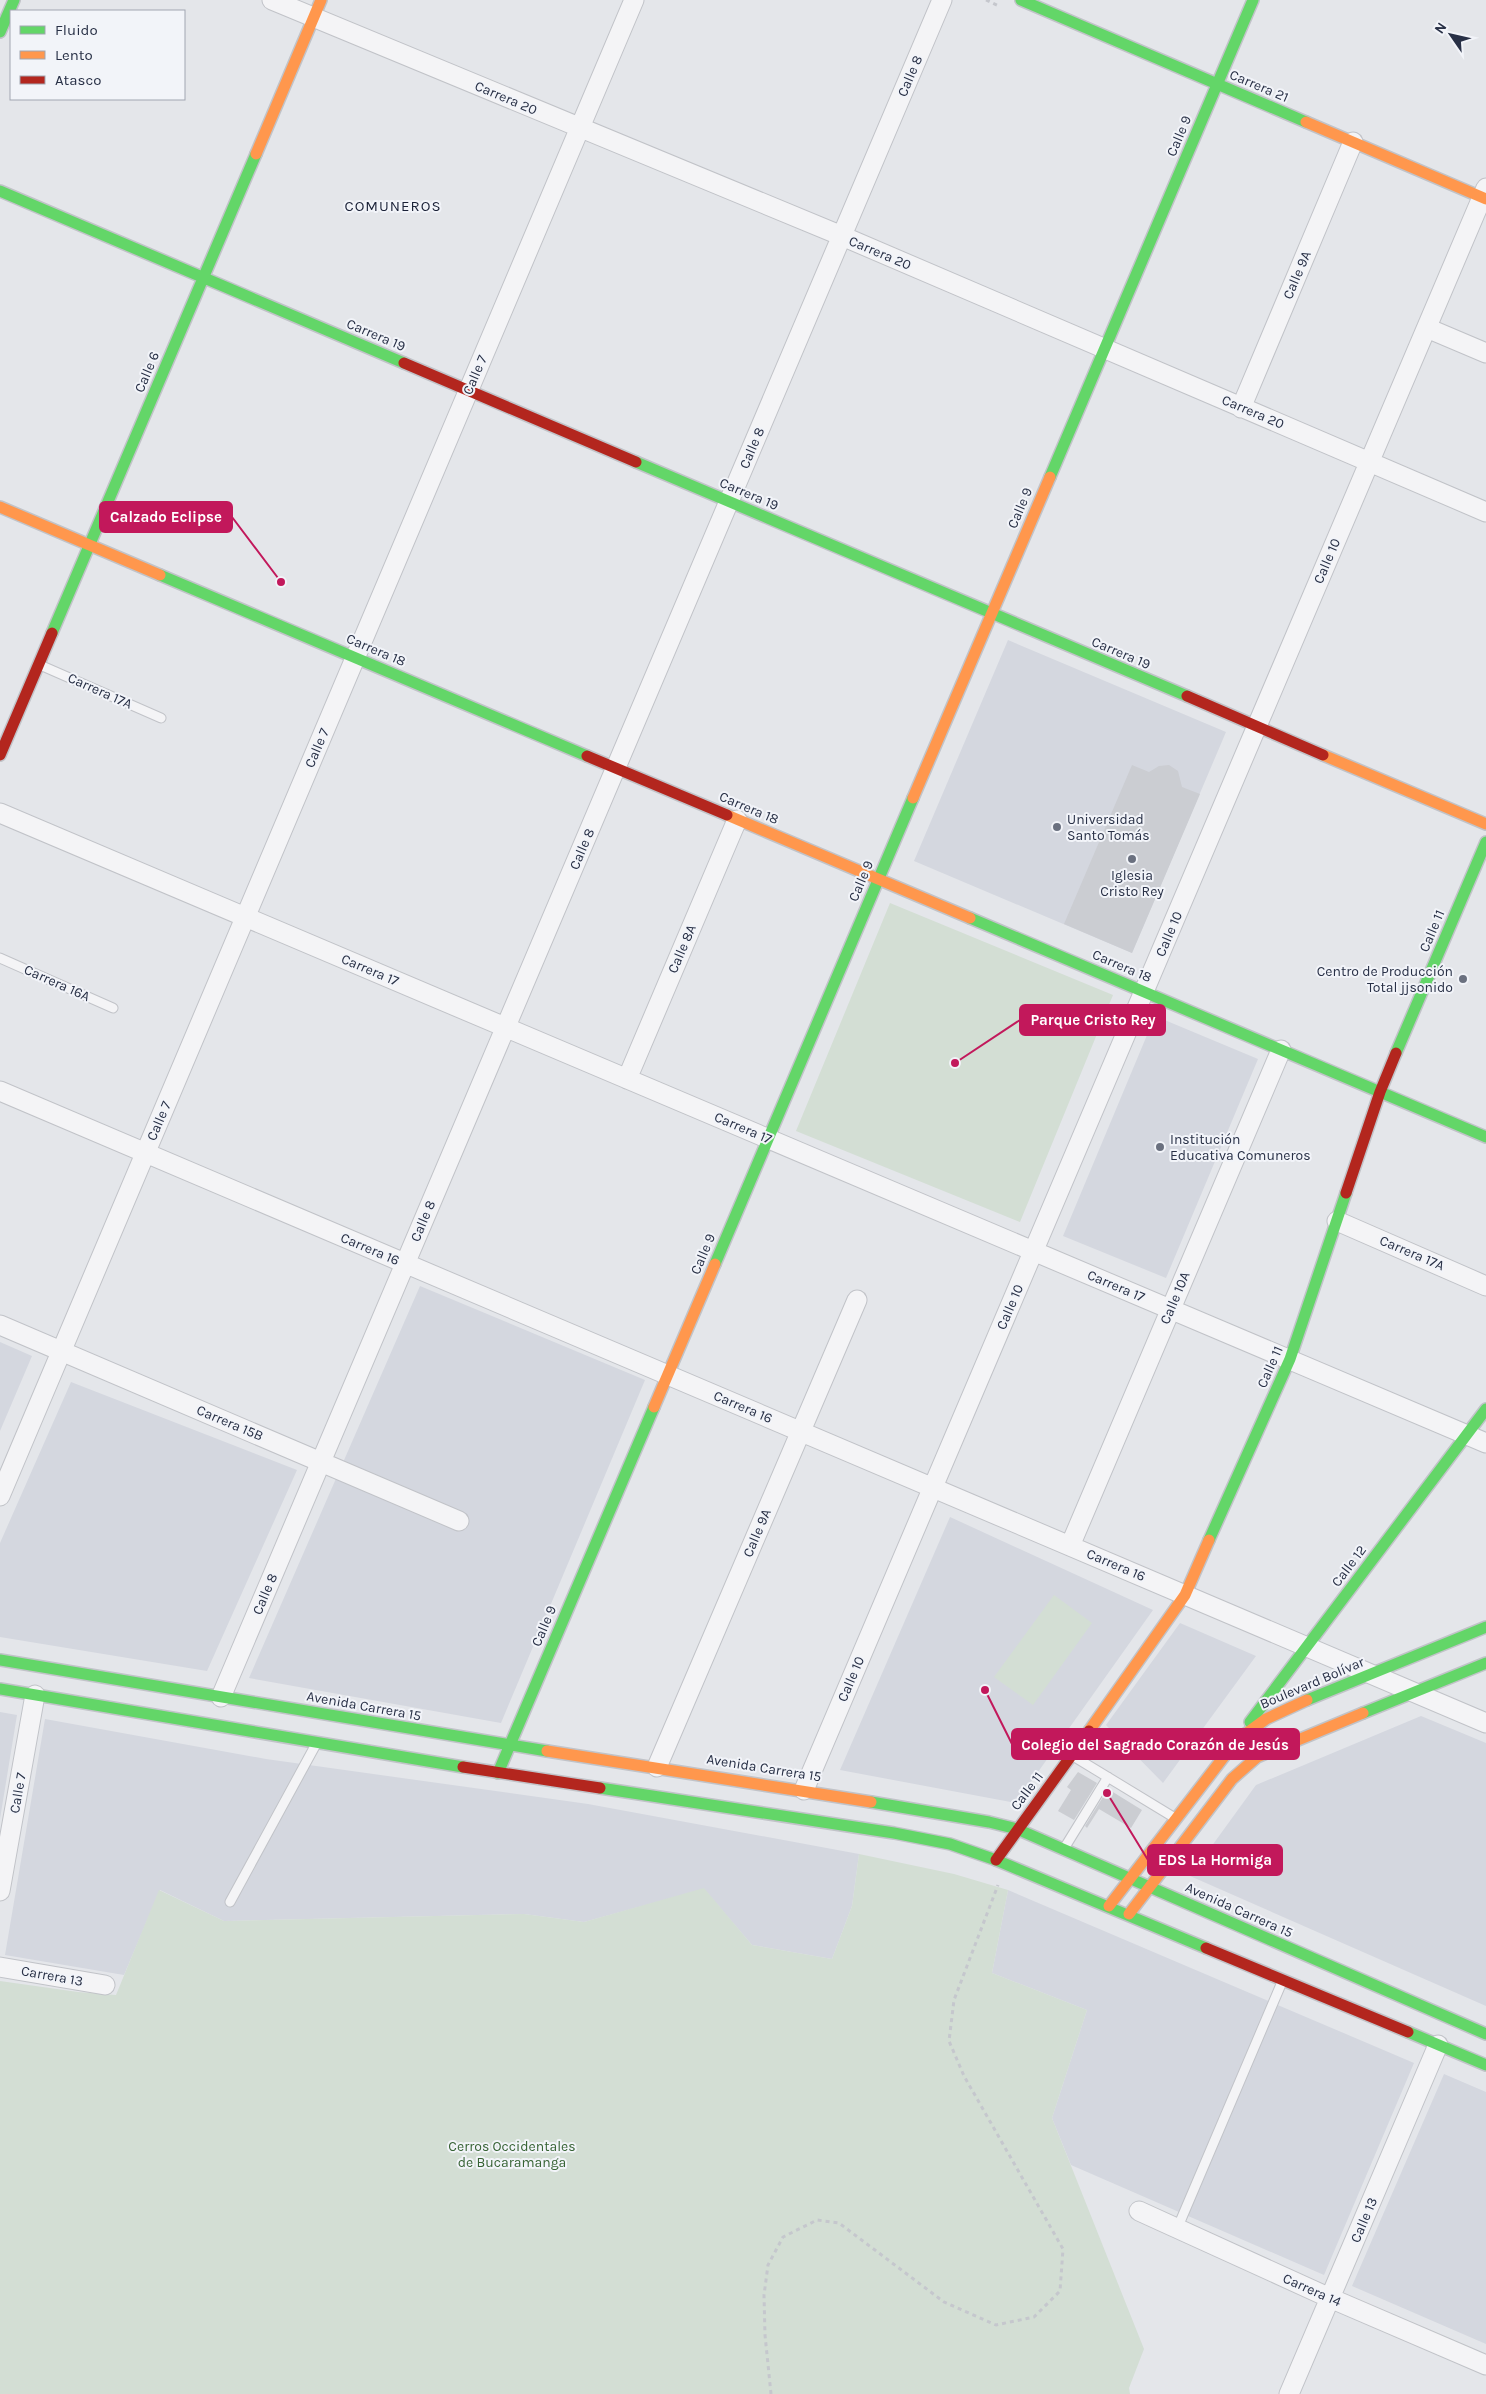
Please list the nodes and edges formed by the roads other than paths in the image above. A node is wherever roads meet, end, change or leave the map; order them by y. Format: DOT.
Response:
graph roads {
  1 [pos="14,0"];
  2 [pos="272,0"];
  3 [pos="321,0"];
  4 [pos="634,0"];
  5 [pos="942,0"];
  6 [pos="1021,0"];
  7 [pos="1252,0"];
  8 [pos="313,17"];
  9 [pos="0,32"];
  10 [pos="1217,84"];
  11 [pos="580,129"];
  12 [pos="1353,142"];
  13 [pos="0,191"];
  14 [pos="1485,195"];
  15 [pos="842,236"];
  16 [pos="203,277"];
  17 [pos="1427,328"];
  18 [pos="1104,349"];
  19 [pos="1486,354"];
  20 [pos="469,390"];
  21 [pos="1242,408"];
  22 [pos="1369,462"];
  23 [pos="729,502"];
  24 [pos="0,507"];
  25 [pos="1486,512"];
  26 [pos="89,545"];
  27 [pos="992,613"];
  28 [pos="355,658"];
  29 [pos="39,664"];
  30 [pos="161,718"];
  31 [pos="1257,727"];
  32 [pos="0,755"];
  33 [pos="616,768"];
  34 [pos="0,813"];
  35 [pos="737,820"];
  36 [pos="1486,824"];
  37 [pos="1486,842"];
  38 [pos="878,879"];
  39 [pos="246,917"];
  40 [pos="0,958"];
  41 [pos="1144,992"];
  42 [pos="113,1008"];
  43 [pos="506,1027"];
  44 [pos="1281,1050"];
  45 [pos="627,1079"];
  46 [pos="0,1091"];
  47 [pos="1380,1092"];
  48 [pos="1486,1137"];
  49 [pos="768,1138"];
  50 [pos="145,1153"];
  51 [pos="1337,1221"];
  52 [pos="1034,1251"];
  53 [pos="406,1264"];
  54 [pos="1486,1286"];
  55 [pos="857,1300"];
  56 [pos="1171,1309"];
  57 [pos="0,1325"];
  58 [pos="61,1351"];
  59 [pos="1290,1359"];
  60 [pos="668,1375"];
  61 [pos="1486,1410"];
  62 [pos="800,1432"];
  63 [pos="1468,1435"];
  64 [pos="1486,1443"];
  65 [pos="321,1462"];
  66 [pos="933,1488"];
  67 [pos="0,1496"];
  68 [pos="459,1521"];
  69 [pos="1070,1546"];
  70 [pos="1185,1595"];
  71 [pos="1486,1627"];
  72 [pos="1307,1647"];
  73 [pos="0,1660"];
  74 [pos="1486,1663"];
  75 [pos="1372,1674"];
  76 [pos="0,1689"];
  77 [pos="1414,1692"];
  78 [pos="35,1695"];
  79 [pos="221,1698"];
  80 [pos="1486,1722"];
  81 [pos="1236,1741"];
  82 [pos="317,1743"];
  83 [pos="510,1746"];
  84 [pos="1072,1755"];
  85 [pos="657,1767"];
  86 [pos="498,1773"];
  87 [pos="1108,1777"];
  88 [pos="804,1790"];
  89 [pos="1175,1818"];
  90 [pos="1017,1829"];
  91 [pos="1063,1850"];
  92 [pos="996,1860"];
  93 [pos="1130,1879"];
  94 [pos="1150,1887"];
  95 [pos="0,1891"];
  96 [pos="230,1902"];
  97 [pos="1109,1906"];
  98 [pos="1129,1914"];
  99 [pos="0,1967"];
  100 [pos="1283,1979"];
  101 [pos="105,1986"];
  102 [pos="1486,2034"];
  103 [pos="1438,2045"];
  104 [pos="1486,2065"];
  105 [pos="1139,2211"];
  106 [pos="1177,2228"];
  107 [pos="1330,2298"];
  108 [pos="1486,2365"];
  109 [pos="1289,2394"];
  1 -- 9 [label="street"];
  2 -- 8 [label="street, Carrera 20"];
  3 -- 8 [label="street, Calle 6"];
  4 -- 11 [label="street, Calle 7"];
  5 -- 15 [label="street, Calle 8"];
  6 -- 10 [label="street, Carrera 21"];
  7 -- 10 [label="street, Calle 9"];
  8 -- 11 [label="street, Carrera 20"];
  8 -- 16 [label="street, Calle 6"];
  10 -- 12 [label="street, Carrera 21"];
  10 -- 18 [label="street, Calle 9"];
  11 -- 15 [label="street, Carrera 20"];
  11 -- 20 [label="street, Calle 7"];
  12 -- 14 [label="street, Carrera 21"];
  12 -- 21 [label="street, Calle 9A"];
  13 -- 16 [label="street, Carrera 19"];
  14 -- 17 [label="street, Calle 10"];
  15 -- 18 [label="street, Carrera 20"];
  15 -- 23 [label="street, Calle 8"];
  16 -- 20 [label="street, Carrera 19"];
  16 -- 26 [label="street, Calle 6"];
  17 -- 19 [label="street"];
  17 -- 22 [label="street, Calle 10"];
  18 -- 21 [label="street, Carrera 20"];
  18 -- 27 [label="street, Calle 9"];
  20 -- 23 [label="street, Carrera 19"];
  20 -- 28 [label="street, Calle 7"];
  21 -- 22 [label="street, Carrera 20"];
  22 -- 25 [label="street, Carrera 20"];
  22 -- 31 [label="street, Calle 10"];
  23 -- 27 [label="street, Carrera 19"];
  23 -- 33 [label="street, Calle 8"];
  24 -- 26 [label="street, Carrera 18"];
  26 -- 28 [label="street, Carrera 18"];
  26 -- 29 [label="street, Calle 6"];
  27 -- 31 [label="street, Carrera 19"];
  27 -- 38 [label="street, Calle 9"];
  28 -- 33 [label="street, Carrera 18"];
  28 -- 39 [label="street, Calle 7"];
  29 -- 30 [label="lane, Carrera 17A"];
  29 -- 32 [label="street, Calle 6"];
  31 -- 36 [label="street, Carrera 19"];
  31 -- 41 [label="street, Calle 10"];
  33 -- 35 [label="street, Carrera 18"];
  33 -- 43 [label="street, Calle 8"];
  34 -- 39 [label="street, Carrera 17"];
  35 -- 38 [label="street, Carrera 18"];
  35 -- 45 [label="street, Calle 8A"];
  37 -- 47 [label="street, Calle 11"];
  38 -- 41 [label="street, Carrera 18"];
  38 -- 49 [label="street, Calle 9"];
  39 -- 43 [label="street, Carrera 17"];
  39 -- 50 [label="street, Calle 7"];
  40 -- 42 [label="lane, Carrera 16A"];
  41 -- 44 [label="street, Carrera 18"];
  41 -- 52 [label="street, Calle 10"];
  43 -- 45 [label="street, Carrera 17"];
  43 -- 53 [label="street, Calle 8"];
  44 -- 47 [label="street, Carrera 18"];
  44 -- 56 [label="street, Calle 10A"];
  45 -- 49 [label="street, Carrera 17"];
  46 -- 50 [label="street, Carrera 16"];
  47 -- 48 [label="street, Carrera 18"];
  47 -- 51 [label="street, Calle 11"];
  49 -- 52 [label="street, Carrera 17"];
  49 -- 60 [label="street, Calle 9"];
  50 -- 53 [label="street, Carrera 16"];
  50 -- 58 [label="street, Calle 7"];
  51 -- 54 [label="street, Carrera 17A"];
  51 -- 59 [label="street, Calle 11"];
  52 -- 56 [label="street, Carrera 17"];
  52 -- 66 [label="street, Calle 10"];
  53 -- 60 [label="street, Carrera 16"];
  53 -- 65 [label="street, Calle 8"];
  55 -- 62 [label="street, Calle 9A"];
  56 -- 59 [label="street, Carrera 17"];
  56 -- 69 [label="street, Calle 10A"];
  57 -- 58 [label="street, Carrera 15B"];
  58 -- 65 [label="street, Carrera 15B"];
  58 -- 67 [label="street, Calle 7"];
  59 -- 63 [label="street, Carrera 17"];
  59 -- 70 [label="street, Calle 11"];
  60 -- 62 [label="street, Carrera 16"];
  60 -- 83 [label="street, Calle 9"];
  61 -- 63 [label="street, Calle 12"];
  62 -- 66 [label="street, Carrera 16"];
  62 -- 85 [label="street, Calle 9A"];
  63 -- 64 [label="street, Carrera 17"];
  63 -- 72 [label="street, Calle 12"];
  65 -- 68 [label="street, Carrera 15B"];
  65 -- 79 [label="street, Calle 8"];
  66 -- 69 [label="street, Carrera 16"];
  66 -- 88 [label="street, Calle 10"];
  69 -- 70 [label="street, Carrera 16"];
  70 -- 72 [label="street, Carrera 16"];
  70 -- 84 [label="street, Calle 11"];
  71 -- 75 [label="street, Boulevard Bolívar"];
  72 -- 75 [label="street, Carrera 16"];
  72 -- 81 [label="street, Calle 12"];
  73 -- 79 [label="street, Avenida Carrera 15"];
  74 -- 77 [label="street"];
  75 -- 77 [label="street, Carrera 16"];
  75 -- 81 [label="street, Boulevard Bolívar"];
  76 -- 78 [label="street"];
  77 -- 80 [label="street, Carrera 16"];
  77 -- 94 [label="street"];
  78 -- 82 [label="street"];
  78 -- 95 [label="street, Calle 7"];
  79 -- 83 [label="street, Avenida Carrera 15"];
  81 -- 89 [label="street, Boulevard Bolívar"];
  82 -- 86 [label="street"];
  82 -- 96 [label="lane"];
  83 -- 85 [label="street, Avenida Carrera 15"];
  83 -- 86 [label="street, Calle 9"];
  84 -- 87 [label="lane"];
  84 -- 90 [label="street, Calle 11"];
  85 -- 88 [label="street, Avenida Carrera 15"];
  86 -- 92 [label="street"];
  87 -- 89 [label="lane"];
  87 -- 91 [label="lane"];
  88 -- 90 [label="street, Avenida Carrera 15"];
  89 -- 93 [label="street, Boulevard Bolívar"];
  90 -- 91 [label="street, Avenida Carrera 15"];
  90 -- 92 [label="street, Calle 11"];
  91 -- 93 [label="street, Avenida Carrera 15"];
  92 -- 97 [label="street"];
  93 -- 94 [label="street, Avenida Carrera 15"];
  93 -- 97 [label="street, Boulevard Bolívar"];
  94 -- 98 [label="street"];
  94 -- 102 [label="street, Avenida Carrera 15"];
  97 -- 98 [label="street"];
  98 -- 100 [label="street"];
  99 -- 101 [label="street, Carrera 13"];
  100 -- 103 [label="street"];
  100 -- 106 [label="lane"];
  103 -- 104 [label="street"];
  103 -- 107 [label="street, Calle 13"];
  105 -- 106 [label="street, Carrera 14"];
  106 -- 107 [label="street, Carrera 14"];
  107 -- 108 [label="street, Carrera 14"];
  107 -- 109 [label="street, Calle 13"];
}
